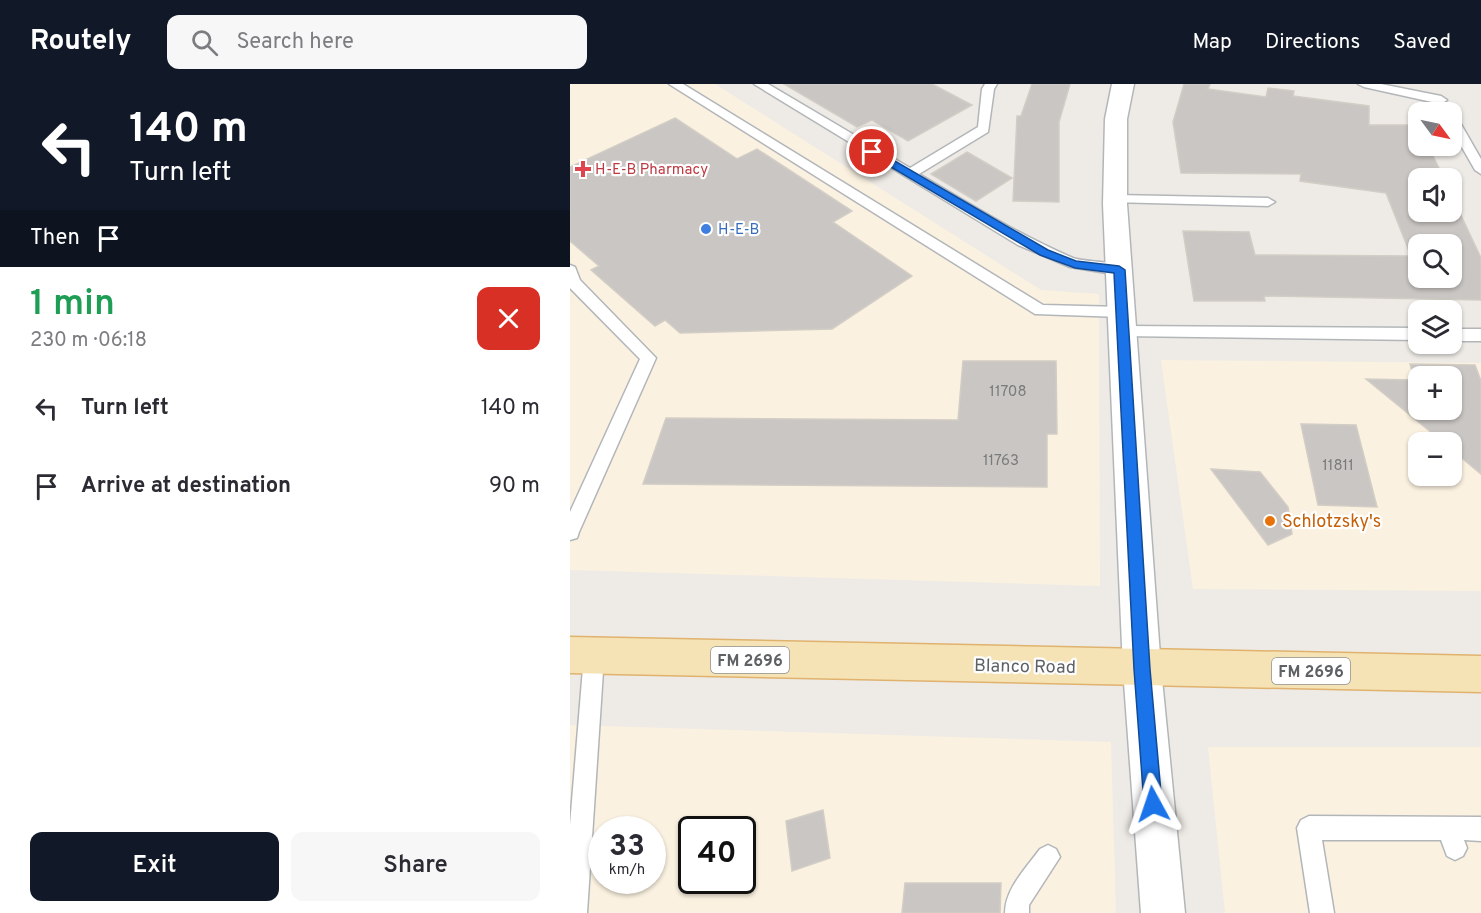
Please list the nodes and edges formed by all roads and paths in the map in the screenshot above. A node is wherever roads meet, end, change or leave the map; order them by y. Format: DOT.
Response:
graph roads {
  1 [pos="675,84"];
  2 [pos="760,84"];
  3 [pos="991,84"];
  4 [pos="1123,84"];
  5 [pos="1364,84"];
  6 [pos="1432,84"];
  7 [pos="1441,100"];
  8 [pos="1462,137"];
  9 [pos="1481,170"];
  10 [pos="910,174"];
  11 [pos="1115,199"];
  12 [pos="1268,202"];
  13 [pos="570,270"];
  14 [pos="1119,270"];
  15 [pos="1122,322"];
  16 [pos="1408,334"];
  17 [pos="1462,335"];
  18 [pos="1481,335"];
  19 [pos="570,532"];
  20 [pos="582,656"];
  21 [pos="1142,669"];
  22 [pos="1481,674"];
  23 [pos="1481,829"];
  24 [pos="1047,856"];
  25 [pos="575,913"];
  26 [pos="1017,913"];
  27 [pos="1162,913"];
  28 [pos="1322,913"];
  1 -- 15 [label="lane"];
  2 -- 10 [label="lane"];
  3 -- 10 [label="lane"];
  4 -- 11 [label="street"];
  5 -- 7 [label="lane"];
  6 -- 7 [label="lane"];
  8 -- 9 [label="lane"];
  10 -- 14 [label="lane"];
  11 -- 12 [label="lane"];
  11 -- 14 [label="street"];
  13 -- 19 [label="lane"];
  14 -- 15 [label="street"];
  15 -- 16 [label="lane"];
  15 -- 21 [label="street"];
  17 -- 18 [label="lane"];
  20 -- 21 [label="main road, Blanco Road / FM 2696"];
  20 -- 25 [label="lane"];
  21 -- 22 [label="main road, Blanco Road / FM 2696"];
  21 -- 27 [label="street"];
  23 -- 28 [label="lane"];
  24 -- 26 [label="lane"];
}
